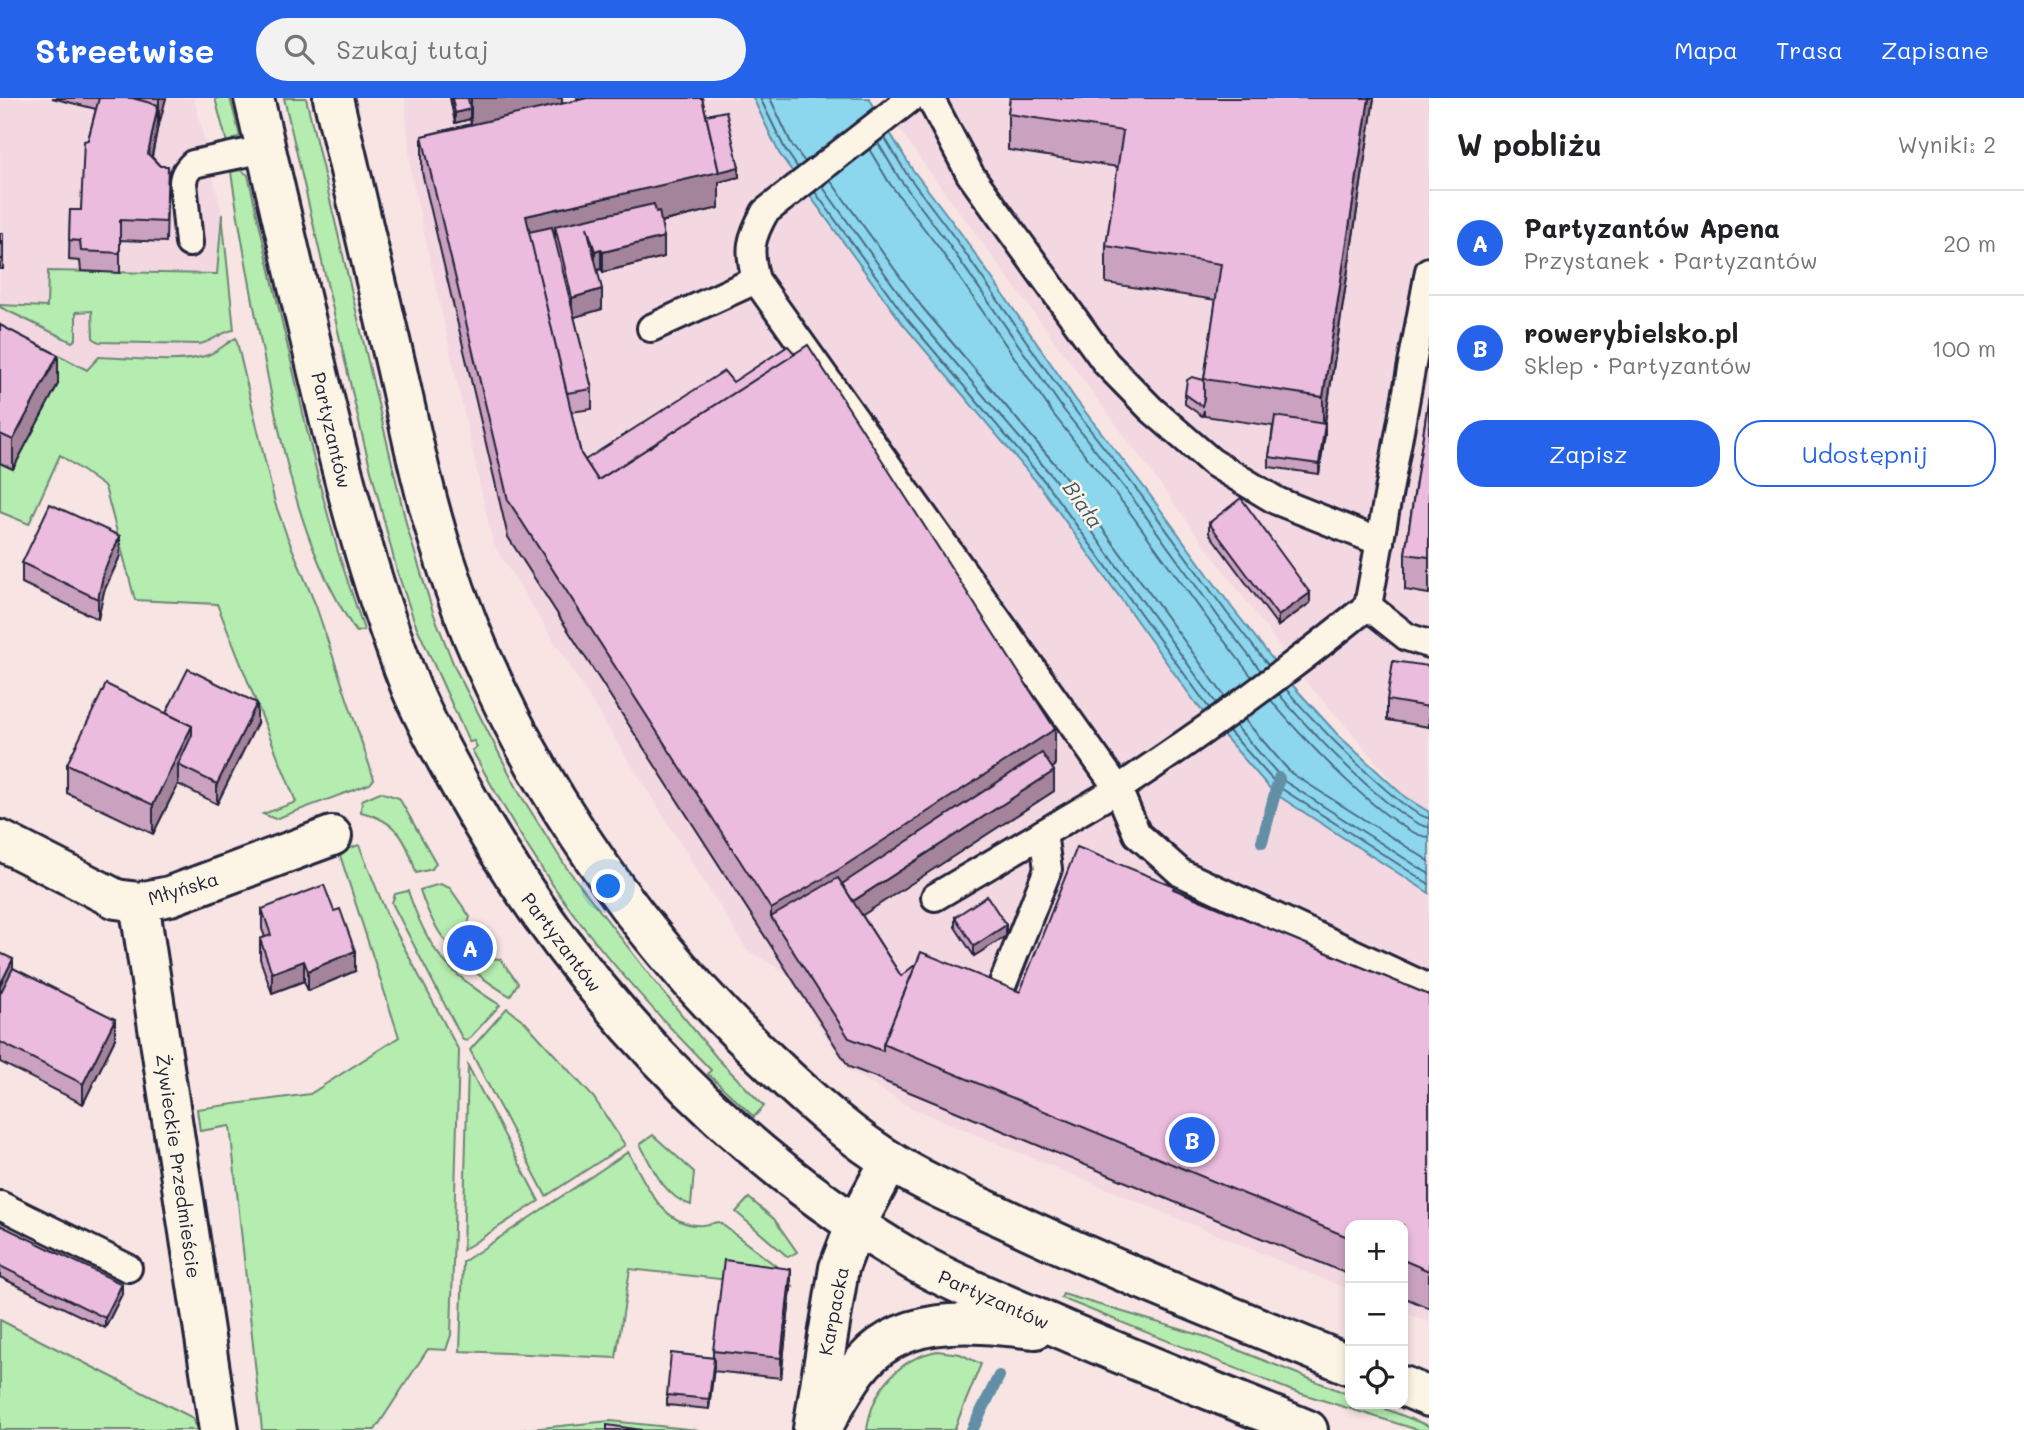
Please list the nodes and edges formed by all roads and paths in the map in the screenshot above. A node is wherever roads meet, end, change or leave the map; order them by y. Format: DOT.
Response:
graph roads {
  1 [pos="254,98"];
  2 [pos="333,98"];
  3 [pos="911,98"];
  4 [pos="930,98"];
  5 [pos="265,149"];
  6 [pos="189,243"];
  7 [pos="1429,271"];
  8 [pos="756,280"];
  9 [pos="651,328"];
  10 [pos="1380,542"];
  11 [pos="1368,606"];
  12 [pos="1429,644"];
  13 [pos="1118,789"];
  14 [pos="1043,833"];
  15 [pos="332,835"];
  16 [pos="0,841"];
  17 [pos="935,897"];
  18 [pos="139,902"];
  19 [pos="1002,986"];
  20 [pos="1429,988"];
  21 [pos="890,1161"];
  22 [pos="0,1205"];
  23 [pos="855,1226"];
  24 [pos="128,1268"];
  25 [pos="1071,1333"];
  26 [pos="1345,1363"];
  27 [pos="1408,1388"];
  28 [pos="1429,1397"];
  29 [pos="219,1430"];
  30 [pos="812,1430"];
  31 [pos="821,1430"];
  32 [pos="1308,1430"];
  1 -- 5 [label="main road, Partyzantów"];
  2 -- 21 [label="main road"];
  3 -- 8 [label="lane"];
  4 -- 10 [label="lane"];
  5 -- 6 [label="lane"];
  5 -- 23 [label="main road, Partyzantów"];
  7 -- 10 [label="lane"];
  8 -- 9 [label="lane"];
  8 -- 13 [label="lane"];
  10 -- 11 [label="lane"];
  11 -- 12 [label="lane"];
  11 -- 13 [label="lane"];
  13 -- 14 [label="lane"];
  13 -- 20 [label="lane"];
  14 -- 17 [label="lane"];
  14 -- 19 [label="lane"];
  15 -- 18 [label="main road, Młyńska"];
  16 -- 18 [label="main road, Młyńska"];
  18 -- 29 [label="main road, Żywieckie Przedmieście"];
  21 -- 23 [label="main road, Karpacka"];
  21 -- 26 [label="main road"];
  22 -- 24 [label="lane"];
  23 -- 25 [label="main road, Partyzantów"];
  23 -- 30 [label="main road, Karpacka"];
  25 -- 31 [label="main road"];
  25 -- 32 [label="main road, Partyzantów"];
  27 -- 28 [label="main road"];
}
